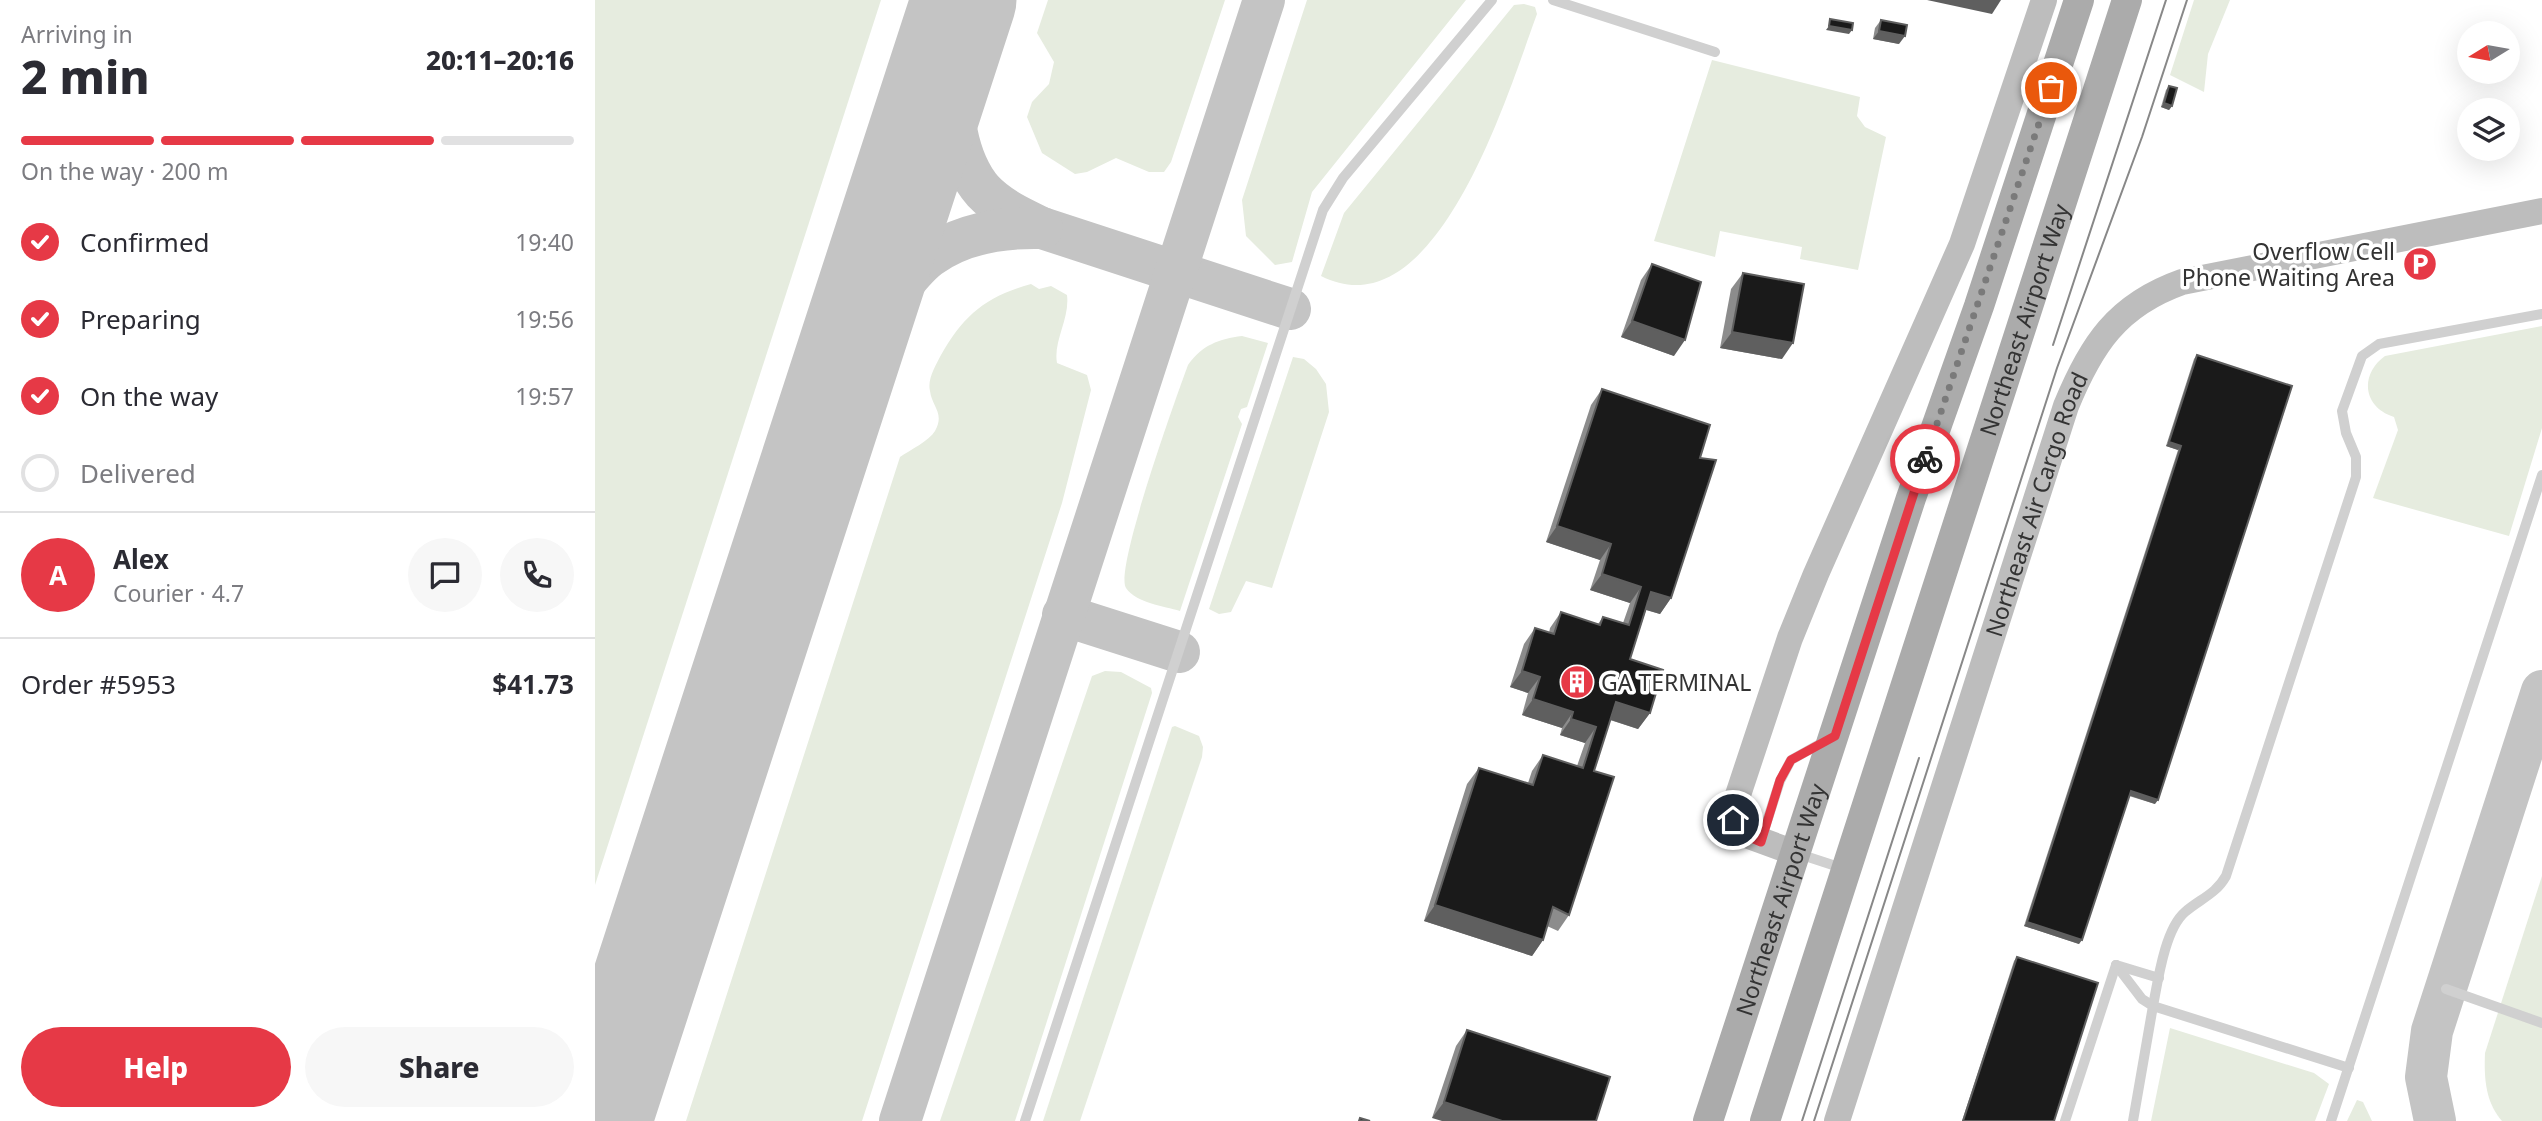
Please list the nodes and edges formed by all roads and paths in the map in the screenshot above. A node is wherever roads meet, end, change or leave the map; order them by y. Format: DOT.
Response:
graph roads {
  1 [pos="1492,0"];
  2 [pos="1553,0"];
  3 [pos="2044,0"];
  4 [pos="2079,0"];
  5 [pos="2127,0"];
  6 [pos="1715,52"];
  7 [pos="2542,211"];
  8 [pos="2542,314"];
  9 [pos="2542,475"];
  10 [pos="1835,736"];
  11 [pos="1761,842"];
  12 [pos="1795,853"];
  13 [pos="1847,870"];
  14 [pos="2116,965"];
  15 [pos="2159,978"];
  16 [pos="2446,989"];
  17 [pos="2153,1006"];
  18 [pos="2542,1023"];
  19 [pos="2349,1068"];
  20 [pos="1025,1121"];
  21 [pos="1708,1121"];
  22 [pos="1765,1121"];
  23 [pos="1837,1121"];
  24 [pos="2065,1121"];
  25 [pos="2133,1121"];
  26 [pos="2331,1121"];
  1 -- 20 [label="lane"];
  2 -- 6 [label="lane"];
  3 -- 11 [label="street"];
  4 -- 10 [label="main road, Northeast Airport Way"];
  5 -- 13 [label="main road, Northeast Airport Way"];
  7 -- 23 [label="street, Northeast Air Cargo Road"];
  8 -- 15 [label="lane"];
  9 -- 19 [label="lane"];
  10 -- 11 [label="lane"];
  10 -- 12 [label="main road, Northeast Airport Way"];
  11 -- 12 [label="street"];
  12 -- 13 [label="lane"];
  12 -- 21 [label="main road, Northeast Airport Way"];
  13 -- 22 [label="main road, Northeast Airport Way"];
  14 -- 15 [label="lane"];
  14 -- 17 [label="lane"];
  14 -- 24 [label="lane"];
  15 -- 17 [label="lane"];
  16 -- 18 [label="lane"];
  17 -- 19 [label="lane"];
  17 -- 25 [label="lane"];
  19 -- 26 [label="lane"];
}
